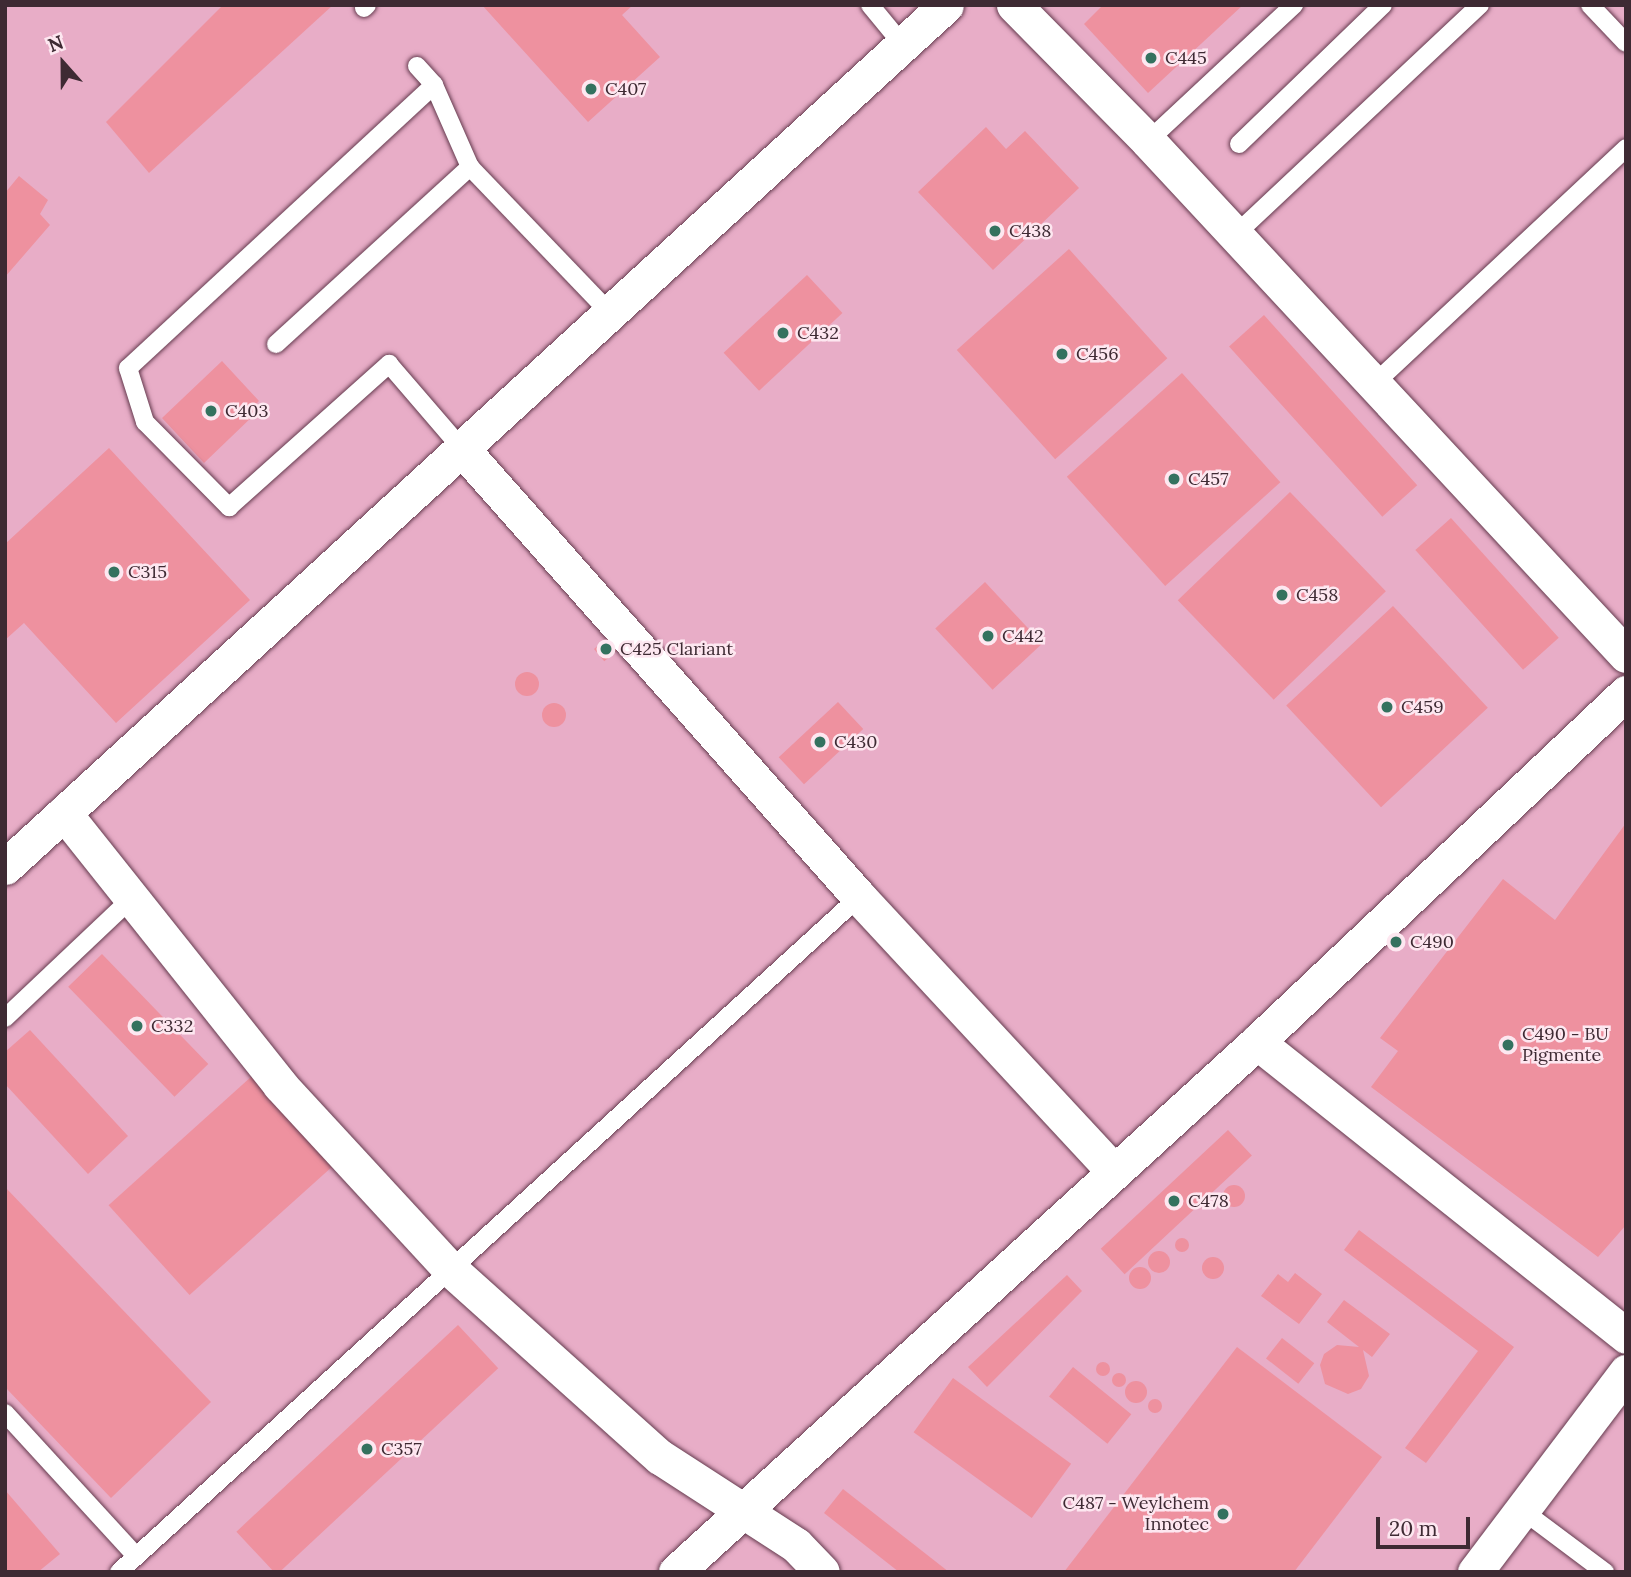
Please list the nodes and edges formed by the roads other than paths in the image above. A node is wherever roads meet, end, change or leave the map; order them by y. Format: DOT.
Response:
graph roads {
  1 [pos="870,5"];
  2 [pos="946,5"];
  3 [pos="1014,5"];
  4 [pos="1294,5"];
  5 [pos="1383,5"];
  6 [pos="1480,5"];
  7 [pos="1590,5"];
  8 [pos="1626,43"];
  9 [pos="903,45"];
  10 [pos="417,66"];
  11 [pos="434,85"];
  12 [pos="1148,141"];
  13 [pos="1238,144"];
  14 [pos="1626,148"];
  15 [pos="470,167"];
  16 [pos="1235,235"];
  17 [pos="610,313"];
  18 [pos="276,344"];
  19 [pos="1374,384"];
  20 [pos="461,449"];
  21 [pos="1626,655"];
  22 [pos="1626,693"];
  23 [pos="64,813"];
  24 [pos="5,867"];
  25 [pos="134,896"];
  26 [pos="859,897"];
  27 [pos="5,1018"];
  28 [pos="1256,1042"];
  29 [pos="1114,1171"];
  30 [pos="449,1268"];
  31 [pos="1626,1336"];
  32 [pos="1626,1372"];
  33 [pos="5,1413"];
  34 [pos="744,1509"];
  35 [pos="1522,1510"];
  36 [pos="136,1556"];
  37 [pos="119,1572"];
  38 [pos="676,1572"];
  39 [pos="822,1572"];
  40 [pos="1475,1572"];
  41 [pos="1605,1572"];
  1 -- 9 [label="lane"];
  2 -- 9 [label="street"];
  3 -- 12 [label="street"];
  4 -- 12 [label="lane"];
  5 -- 13 [label="lane"];
  6 -- 16 [label="lane"];
  7 -- 8 [label="lane"];
  9 -- 17 [label="street"];
  10 -- 11 [label="lane"];
  11 -- 15 [label="lane"];
  11 -- 20 [label="lane"];
  12 -- 16 [label="street"];
  14 -- 19 [label="lane"];
  15 -- 17 [label="lane"];
  15 -- 18 [label="lane"];
  16 -- 19 [label="street"];
  17 -- 20 [label="street"];
  19 -- 21 [label="street"];
  20 -- 23 [label="street"];
  20 -- 26 [label="street"];
  22 -- 28 [label="street"];
  23 -- 24 [label="street"];
  23 -- 25 [label="street"];
  25 -- 27 [label="lane"];
  25 -- 30 [label="street"];
  26 -- 29 [label="street"];
  26 -- 30 [label="lane"];
  28 -- 29 [label="street"];
  28 -- 31 [label="street"];
  29 -- 34 [label="street"];
  30 -- 34 [label="street"];
  30 -- 36 [label="lane"];
  32 -- 35 [label="street"];
  33 -- 36 [label="lane"];
  34 -- 38 [label="street"];
  34 -- 39 [label="street"];
  35 -- 40 [label="street"];
  35 -- 41 [label="lane"];
  36 -- 37 [label="lane"];
}
